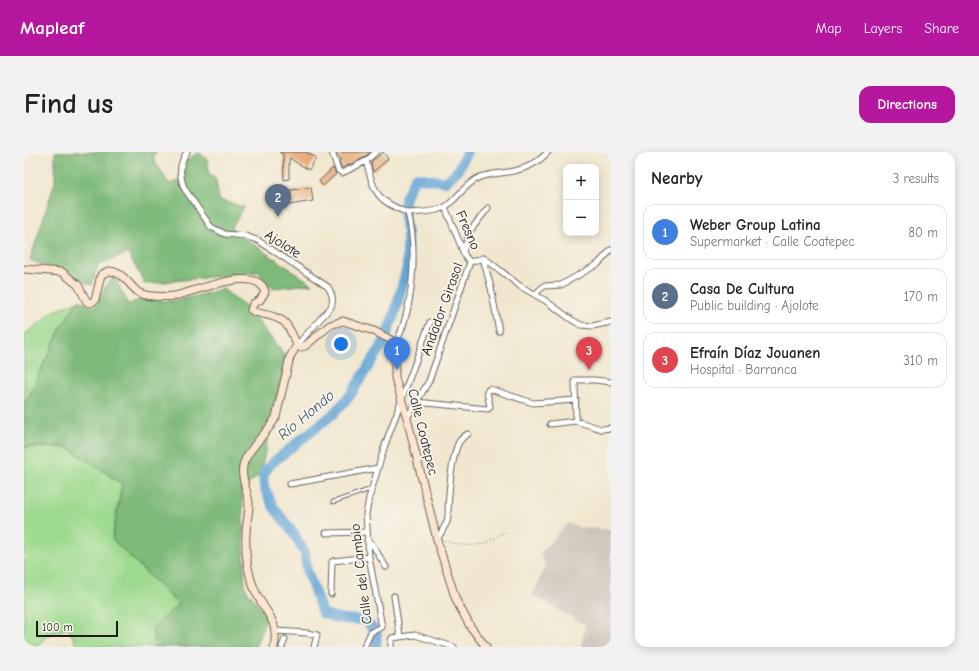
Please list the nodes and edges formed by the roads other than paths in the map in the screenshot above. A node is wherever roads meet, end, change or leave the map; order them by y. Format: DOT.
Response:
graph roads {
  1 [pos="187,152"];
  2 [pos="332,152"];
  3 [pos="376,152"];
  4 [pos="548,152"];
  5 [pos="366,161"];
  6 [pos="445,207"];
  7 [pos="488,208"];
  8 [pos="406,212"];
  9 [pos="611,250"];
  10 [pos="463,252"];
  11 [pos="483,258"];
  12 [pos="470,262"];
  13 [pos="24,269"];
  14 [pos="535,294"];
  15 [pos="430,322"];
  16 [pos="611,322"];
  17 [pos="499,331"];
  18 [pos="390,340"];
  19 [pos="297,345"];
  20 [pos="611,382"];
  21 [pos="576,400"];
  22 [pos="402,401"];
  23 [pos="416,402"];
  24 [pos="407,418"];
  25 [pos="576,421"];
  26 [pos="550,424"];
  27 [pos="611,428"];
  28 [pos="468,434"];
  29 [pos="378,468"];
  30 [pos="290,484"];
  31 [pos="372,489"];
  32 [pos="333,502"];
  33 [pos="367,532"];
  34 [pos="326,534"];
  35 [pos="438,539"];
  36 [pos="367,540"];
  37 [pos="369,557"];
  38 [pos="386,567"];
  39 [pos="331,594"];
  40 [pos="394,596"];
  41 [pos="276,630"];
  42 [pos="400,637"];
  43 [pos="285,639"];
  44 [pos="274,647"];
  45 [pos="282,647"];
  46 [pos="314,647"];
  47 [pos="364,647"];
  48 [pos="391,647"];
  49 [pos="454,647"];
  50 [pos="486,647"];
  1 -- 19 [label="street, Ajolote"];
  2 -- 5 [label="street"];
  3 -- 5 [label="street"];
  4 -- 6 [label="street, Fresno"];
  5 -- 8 [label="street"];
  6 -- 8 [label="street"];
  6 -- 10 [label="street, Fresno"];
  7 -- 10 [label="street"];
  8 -- 18 [label="street, Calle Coatepec"];
  9 -- 14 [label="street"];
  10 -- 12 [label="street, Fresno"];
  11 -- 12 [label="street, Andador Girasol"];
  11 -- 14 [label="street"];
  11 -- 17 [label="street"];
  12 -- 23 [label="street, Andador Girasol"];
  13 -- 19 [label="main road"];
  14 -- 16 [label="street"];
  15 -- 22 [label="street, Calle del Cambio"];
  18 -- 19 [label="main road"];
  18 -- 22 [label="main road, Calle Coatepec"];
  19 -- 41 [label="main road"];
  20 -- 21 [label="street"];
  21 -- 23 [label="street"];
  21 -- 25 [label="street"];
  22 -- 24 [label="main road, Calle Coatepec"];
  22 -- 29 [label="street, Calle del Cambio"];
  23 -- 24 [label="street, Andador Girasol"];
  24 -- 35 [label="main road, Calle Coatepec"];
  25 -- 26 [label="street"];
  25 -- 27 [label="street"];
  28 -- 35 [label="street"];
  29 -- 30 [label="street"];
  29 -- 31 [label="street, Calle del Cambio"];
  31 -- 32 [label="lane"];
  31 -- 33 [label="street, Calle del Cambio"];
  33 -- 34 [label="street"];
  33 -- 36 [label="street, Calle del Cambio"];
  35 -- 50 [label="main road, Calle Coatepec"];
  36 -- 37 [label="street, Calle del Cambio"];
  36 -- 38 [label="street"];
  37 -- 39 [label="street"];
  37 -- 47 [label="street, Calle del Cambio"];
  40 -- 42 [label="street"];
  41 -- 44 [label="main road"];
  41 -- 46 [label="street"];
  42 -- 48 [label="street"];
  42 -- 49 [label="street"];
  43 -- 45 [label="street"];
}
